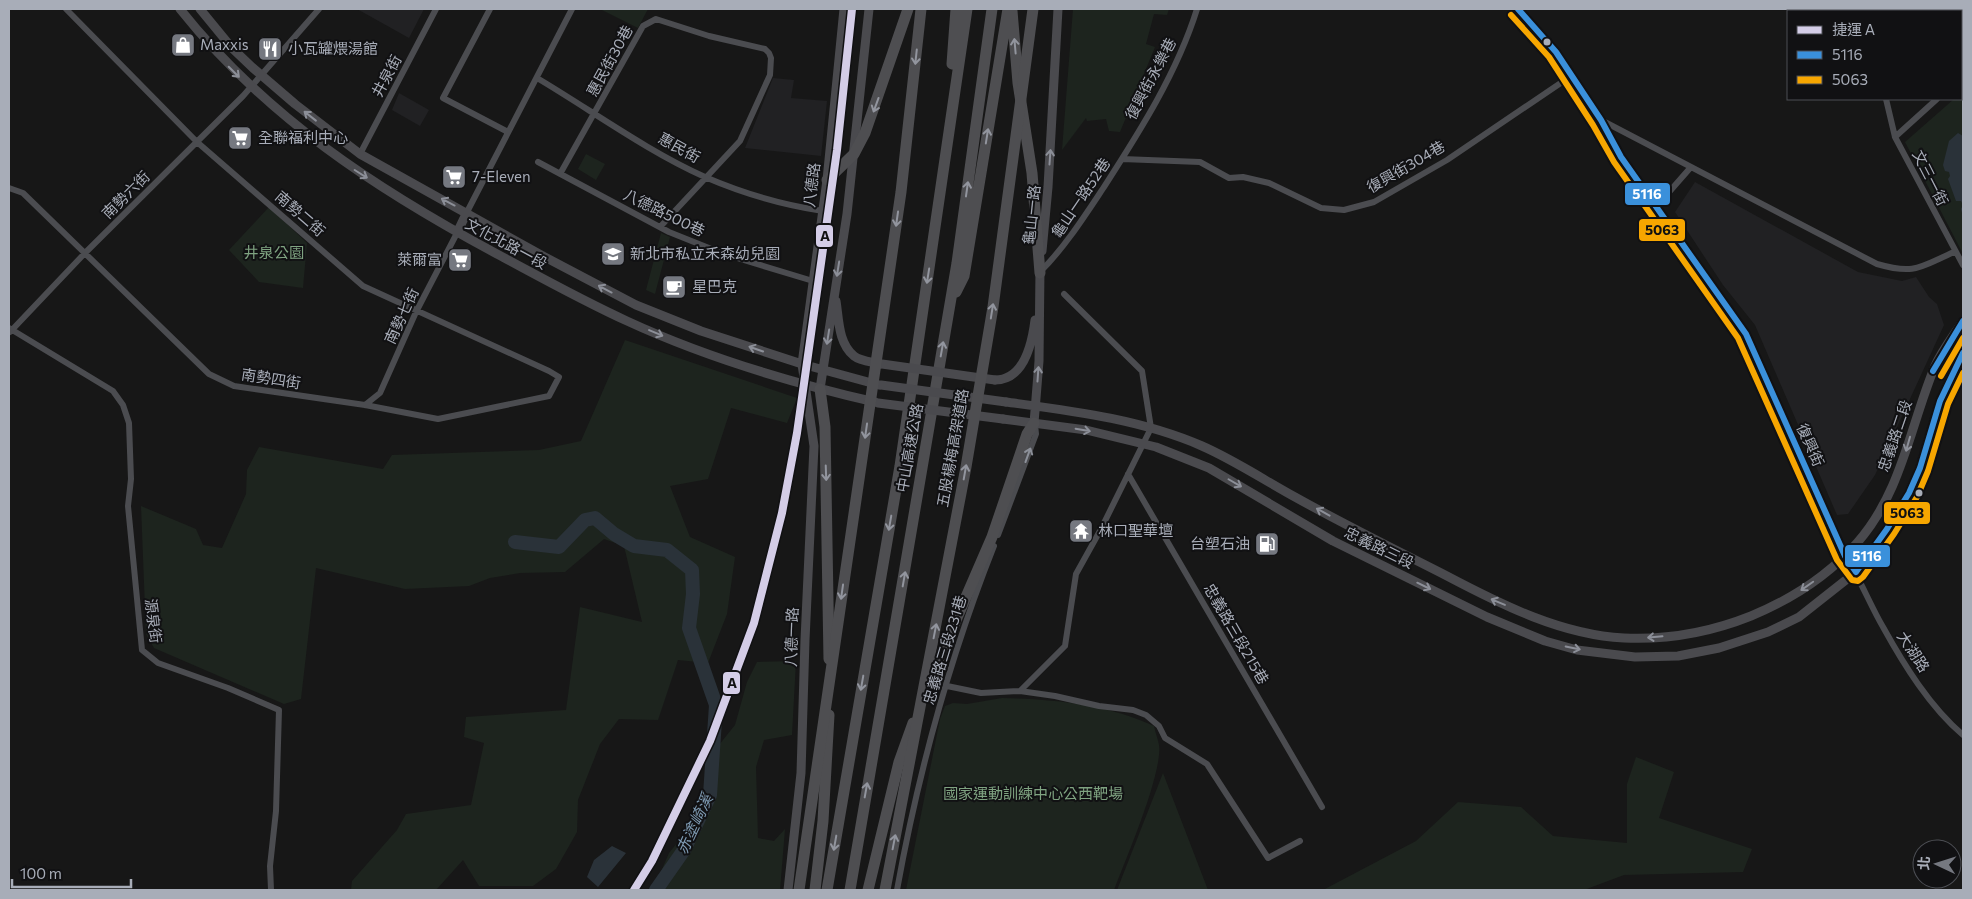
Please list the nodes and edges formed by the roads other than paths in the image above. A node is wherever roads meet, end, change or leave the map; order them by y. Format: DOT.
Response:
graph roads {
  1 [pos="66,9"];
  2 [pos="180,9"];
  3 [pos="200,9"];
  4 [pos="319,9"];
  5 [pos="436,9"];
  6 [pos="490,9"];
  7 [pos="572,9"];
  8 [pos="844,9"];
  9 [pos="869,9"];
  10 [pos="908,9"];
  11 [pos="921,9"];
  12 [pos="956,9"];
  13 [pos="967,9"];
  14 [pos="992,9"];
  15 [pos="1008,9"];
  16 [pos="1012,9"];
  17 [pos="1033,9"];
  18 [pos="1058,9"];
  19 [pos="1197,9"];
  20 [pos="1518,9"];
  21 [pos="262,75"];
  22 [pos="1571,76"];
  23 [pos="537,78"];
  24 [pos="250,88"];
  25 [pos="1886,100"];
  26 [pos="1936,100"];
  27 [pos="596,113"];
  28 [pos="1601,120"];
  29 [pos="508,132"];
  30 [pos="1895,137"];
  31 [pos="197,142"];
  32 [pos="360,154"];
  33 [pos="854,154"];
  34 [pos="1122,159"];
  35 [pos="538,162"];
  36 [pos="1691,167"];
  37 [pos="560,174"];
  38 [pos="705,177"];
  39 [pos="827,180"];
  40 [pos="9,188"];
  41 [pos="1656,207"];
  42 [pos="823,210"];
  43 [pos="467,212"];
  44 [pos="660,227"];
  45 [pos="936,228"];
  46 [pos="456,233"];
  47 [pos="1954,252"];
  48 [pos="85,253"];
  49 [pos="1963,265"];
  50 [pos="1040,273"];
  51 [pos="813,281"];
  52 [pos="835,288"];
  53 [pos="1039,293"];
  54 [pos="1064,294"];
  55 [pos="950,302"];
  56 [pos="416,312"];
  57 [pos="1963,320"];
  58 [pos="10,331"];
  59 [pos="1963,353"];
  60 [pos="802,364"];
  61 [pos="822,370"];
  62 [pos="560,377"];
  63 [pos="805,384"];
  64 [pos="881,385"];
  65 [pos="820,389"];
  66 [pos="878,403"];
  67 [pos="365,405"];
  68 [pos="1036,406"];
  69 [pos="1034,423"];
  70 [pos="1151,428"];
  71 [pos="1143,444"];
  72 [pos="1128,474"];
  73 [pos="1845,556"];
  74 [pos="1856,572"];
  75 [pos="1470,588"];
  76 [pos="1463,605"];
  77 [pos="947,686"];
  78 [pos="1020,691"];
  79 [pos="1963,735"];
  80 [pos="1322,807"];
  81 [pos="1300,841"];
  82 [pos="271,890"];
  83 [pos="788,890"];
  84 [pos="799,890"];
  85 [pos="815,890"];
  86 [pos="827,890"];
  87 [pos="850,890"];
  88 [pos="868,890"];
  89 [pos="885,890"];
  90 [pos="897,890"];
  1 -- 31 [label="street, 南勢二街"];
  2 -- 24 [label="street, 文化北路一段, one-way"];
  3 -- 21 [label="street, 文化北路一段"];
  4 -- 21 [label="street, 南勢六街"];
  5 -- 32 [label="street, 井泉街"];
  6 -- 29 [label="street"];
  7 -- 23 [label="street"];
  8 -- 39 [label="street, 八德路"];
  9 -- 33 [label="street"];
  10 -- 33 [label="highway, one-way"];
  11 -- 84 [label="highway, one-way, bridge"];
  12 -- 45 [label="highway"];
  13 -- 45 [label="highway, 中山高速公路"];
  55 -- 14 [label="highway, 中山高速公路, one-way"];
  55 -- 15 [label="highway, one-way"];
  50 -- 16 [label="highway, one-way"];
  89 -- 17 [label="highway, 五股楊梅高架道路, one-way, bridge"];
  50 -- 18 [label="street, 龜山一路, one-way"];
  19 -- 34 [label="street, 復興街永樂巷"];
  20 -- 22 [label="street, 復興街"];
  21 -- 24 [label="street, 南勢六街"];
  32 -- 21 [label="street, 文化北路一段, one-way"];
  22 -- 28 [label="street, 復興街"];
  22 -- 34 [label="street, 復興街304巷"];
  23 -- 27 [label="street, 惠民街"];
  23 -- 29 [label="street"];
  24 -- 31 [label="street, 南勢六街"];
  24 -- 46 [label="street, 文化北路一段, one-way"];
  25 -- 30 [label="street, 文三一街"];
  26 -- 30 [label="street"];
  27 -- 37 [label="street, 惠民街30巷"];
  27 -- 38 [label="street, 惠民街"];
  27 -- 38 [label="street, 惠民街30巷"];
  28 -- 36 [label="street"];
  28 -- 41 [label="street, 復興街"];
  29 -- 43 [label="street"];
  30 -- 47 [label="street, 文三一街"];
  31 -- 48 [label="street, 南勢六街"];
  31 -- 56 [label="street, 南勢二街"];
  43 -- 32 [label="street, 文化北路一段, one-way"];
  33 -- 39 [label="highway"];
  33 -- 52 [label="street, one-way"];
  34 -- 50 [label="street, 龜山一路52巷"];
  35 -- 37 [label="street, 八德路500巷"];
  36 -- 41 [label="street"];
  36 -- 47 [label="street"];
  37 -- 44 [label="street, 八德路500巷"];
  38 -- 42 [label="street, 惠民街"];
  38 -- 44 [label="street, 惠民街30巷"];
  39 -- 42 [label="street, 八德路"];
  40 -- 48 [label="street, 南勢四街"];
  41 -- 73 [label="street, 復興街"];
  42 -- 51 [label="street, 八德路"];
  43 -- 46 [label="street"];
  60 -- 43 [label="street, 文化北路一段, one-way"];
  44 -- 51 [label="street, 八德路500巷"];
  45 -- 86 [label="highway, 中山高速公路, one-way"];
  46 -- 56 [label="street, 南勢七街"];
  46 -- 63 [label="street, 文化北路一段, one-way"];
  47 -- 49 [label="street, 文三一街"];
  48 -- 58 [label="street, 南勢六街"];
  48 -- 67 [label="street, 南勢四街"];
  50 -- 53 [label="street, 龜山一路"];
  51 -- 60 [label="street, 八德路"];
  52 -- 53 [label="street, bridge"];
  52 -- 61 [label="street, one-way"];
  68 -- 53 [label="street, 龜山一路, one-way"];
  54 -- 70 [label="street"];
  87 -- 55 [label="highway, 中山高速公路, one-way"];
  56 -- 62 [label="street, 南勢二街"];
  56 -- 67 [label="street, 南勢七街"];
  57 -- 73 [label="street, 忠義路二段, one-way"];
  58 -- 82 [label="street, 源泉街"];
  59 -- 74 [label="street"];
  60 -- 61 [label="street, 文化北路一段"];
  60 -- 63 [label="street, 八德一路"];
  61 -- 64 [label="street, 文化北路一段"];
  61 -- 65 [label="street"];
  62 -- 67 [label="street, 南勢四街"];
  63 -- 65 [label="street, 文化北路一段"];
  63 -- 83 [label="street, 八德一路"];
  64 -- 68 [label="street, 忠義路三段, bridge"];
  65 -- 66 [label="street, 文化北路一段"];
  65 -- 85 [label="highway, one-way"];
  66 -- 69 [label="street, 忠義路三段, bridge"];
  68 -- 69 [label="street, 龜山一路"];
  68 -- 70 [label="street, 忠義路三段"];
  69 -- 71 [label="street, 忠義路三段, one-way"];
  77 -- 69 [label="street, 忠義路三段231巷, one-way"];
  69 -- 88 [label="highway"];
  70 -- 71 [label="street"];
  75 -- 70 [label="street, 忠義路三段, one-way"];
  71 -- 72 [label="street"];
  71 -- 76 [label="street, 忠義路三段, one-way"];
  72 -- 78 [label="street"];
  72 -- 80 [label="street, 忠義路三段215巷"];
  73 -- 74 [label="street, 復興街"];
  73 -- 75 [label="street, 忠義路三段, one-way"];
  76 -- 74 [label="street, 忠義路三段, one-way"];
  74 -- 79 [label="street, 大湖路"];
  75 -- 76 [label="street"];
  77 -- 78 [label="street"];
  77 -- 90 [label="street, 忠義路三段231巷"];
  78 -- 81 [label="street"];
}
